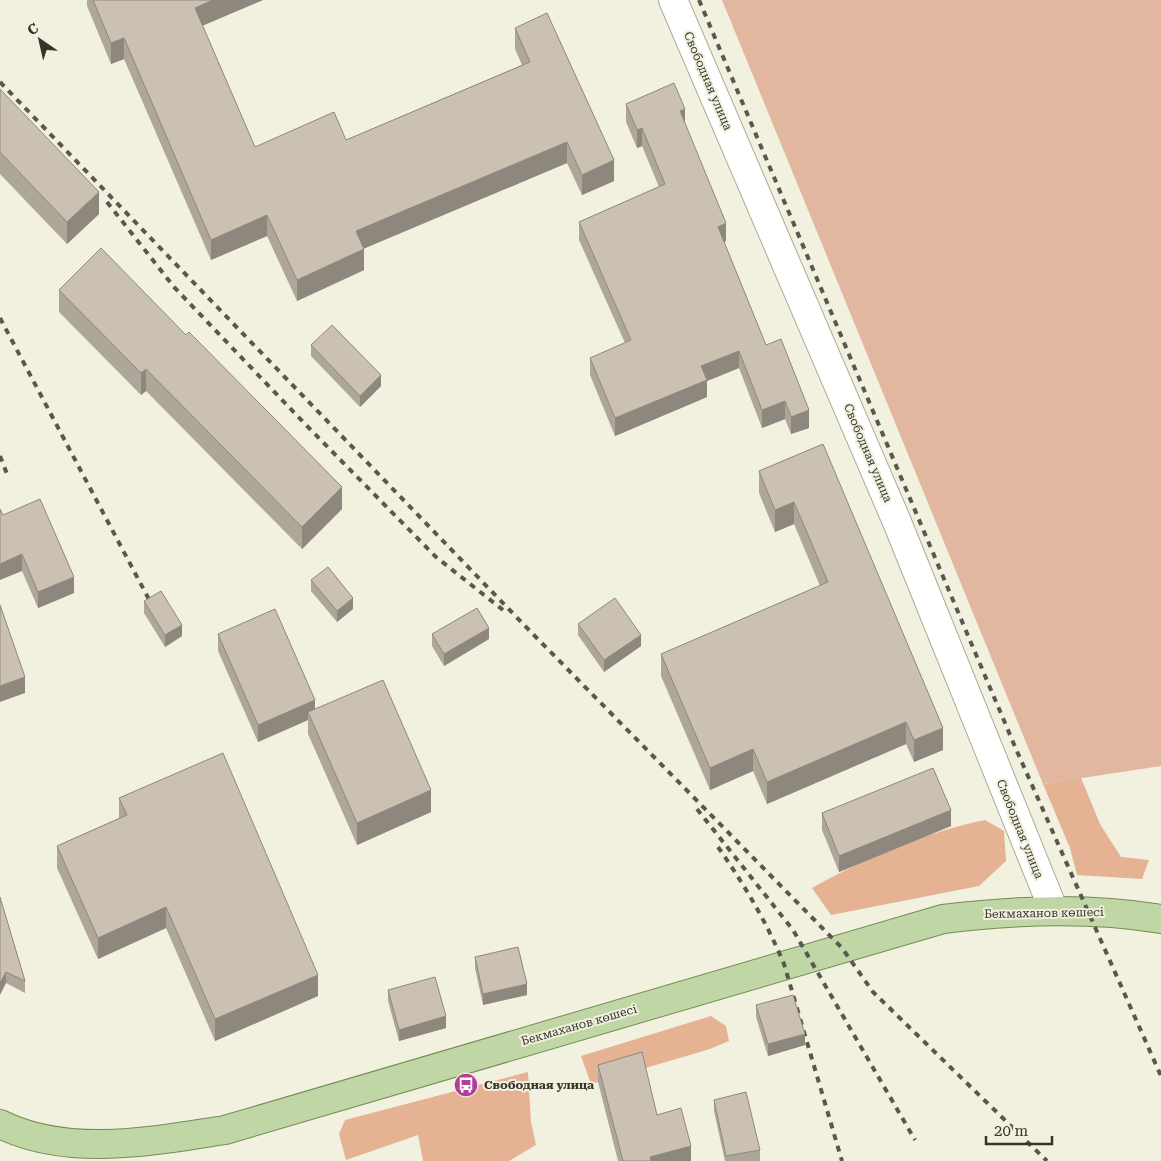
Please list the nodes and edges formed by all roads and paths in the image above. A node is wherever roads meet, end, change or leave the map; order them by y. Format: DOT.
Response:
graph roads {
  1 [pos="673,0"];
  2 [pos="1054,911"];
  3 [pos="1161,919"];
  4 [pos="0,1124"];
  1 -- 2 [label="street, Свободная улица"];
  2 -- 3 [label="main road, Бекмаханов көшесі"];
  2 -- 4 [label="main road, Бекмаханов көшесі"];
}
